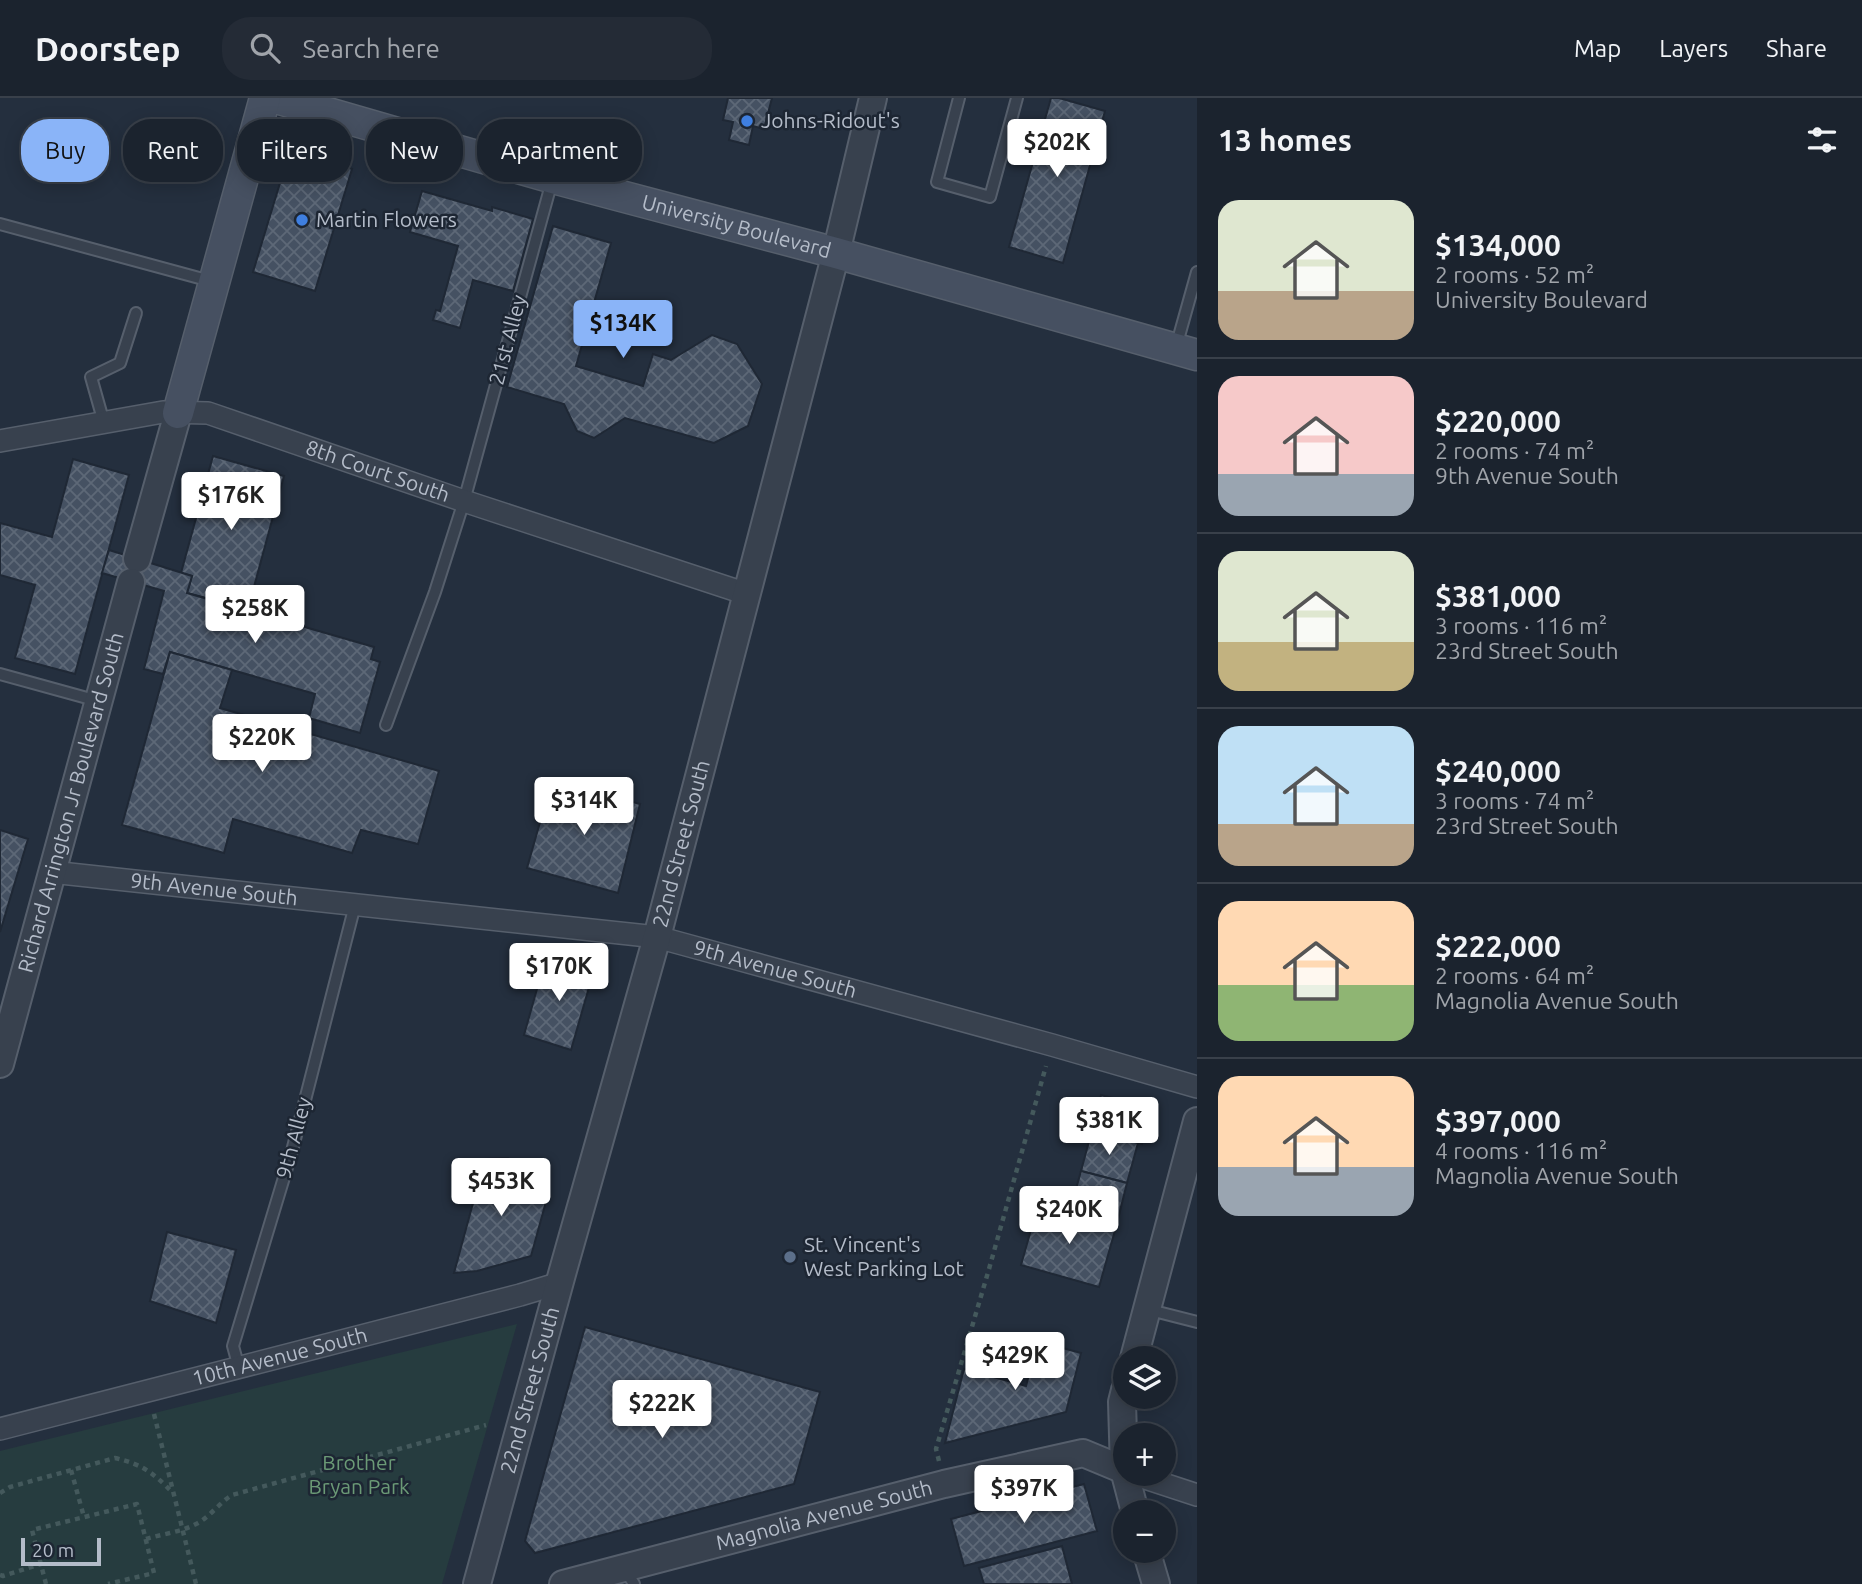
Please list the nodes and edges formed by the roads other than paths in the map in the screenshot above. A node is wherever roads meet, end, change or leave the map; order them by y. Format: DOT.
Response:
graph roads {
  1 [pos="265,98"];
  2 [pos="276,98"];
  3 [pos="873,98"];
  4 [pos="959,98"];
  5 [pos="1017,98"];
  6 [pos="477,156"];
  7 [pos="551,182"];
  8 [pos="567,182"];
  9 [pos="0,224"];
  10 [pos="836,253"];
  11 [pos="1197,272"];
  12 [pos="215,282"];
  13 [pos="136,313"];
  14 [pos="1186,352"];
  15 [pos="178,413"];
  16 [pos="104,423"];
  17 [pos="0,441"];
  18 [pos="464,501"];
  19 [pos="747,594"];
  20 [pos="0,674"];
  21 [pos="98,701"];
  22 [pos="386,726"];
  23 [pos="51,872"];
  24 [pos="355,905"];
  25 [pos="657,937"];
  26 [pos="0,1063"];
  27 [pos="1197,1087"];
  28 [pos="1197,1121"];
  29 [pos="559,1283"];
  30 [pos="1146,1310"];
  31 [pos="1197,1322"];
  32 [pos="1137,1346"];
  33 [pos="239,1368"];
  34 [pos="0,1429"];
  35 [pos="1113,1466"];
  36 [pos="1170,1486"];
  37 [pos="1197,1495"];
  38 [pos="1150,1563"];
  39 [pos="629,1576"];
  40 [pos="477,1584"];
  41 [pos="563,1584"];
  42 [pos="1156,1584"];
  1 -- 12 [label="main road, Richard Arrington Jr Boulevard South"];
  2 -- 6 [label="main road, University Boulevard"];
  3 -- 10 [label="street, 22nd Street South"];
  4 -- 5 [label="lane"];
  7 -- 18 [label="lane, 21st Alley"];
  8 -- 10 [label="main road, University Boulevard"];
  9 -- 12 [label="lane"];
  10 -- 14 [label="main road, University Boulevard"];
  10 -- 19 [label="street, 22nd Street South"];
  11 -- 14 [label="lane"];
  12 -- 15 [label="main road, Richard Arrington Jr Boulevard South"];
  13 -- 16 [label="lane"];
  15 -- 16 [label="street, 8th Court South"];
  15 -- 18 [label="street, 8th Court South"];
  15 -- 21 [label="street, Richard Arrington Jr Boulevard South"];
  16 -- 17 [label="street, 8th Court South"];
  18 -- 19 [label="street, 8th Court South"];
  18 -- 22 [label="lane, 21st Alley"];
  19 -- 25 [label="street, 22nd Street South"];
  20 -- 21 [label="lane"];
  21 -- 23 [label="street, Richard Arrington Jr Boulevard South"];
  23 -- 24 [label="street, 9th Avenue South"];
  23 -- 26 [label="street, Richard Arrington Jr Boulevard South"];
  24 -- 25 [label="street, 9th Avenue South"];
  24 -- 33 [label="lane, 9th Alley"];
  25 -- 27 [label="street, 9th Avenue South"];
  25 -- 29 [label="street, 22nd Street South"];
  28 -- 30 [label="street"];
  29 -- 33 [label="street, 10th Avenue South"];
  29 -- 40 [label="street, 22nd Street South"];
  30 -- 31 [label="lane"];
  30 -- 32 [label="street"];
  33 -- 34 [label="street, 10th Avenue South"];
  35 -- 39 [label="street, Magnolia Avenue South"];
  36 -- 37 [label="street"];
  38 -- 42 [label="street"];
  39 -- 41 [label="street, Magnolia Avenue South"];
}
